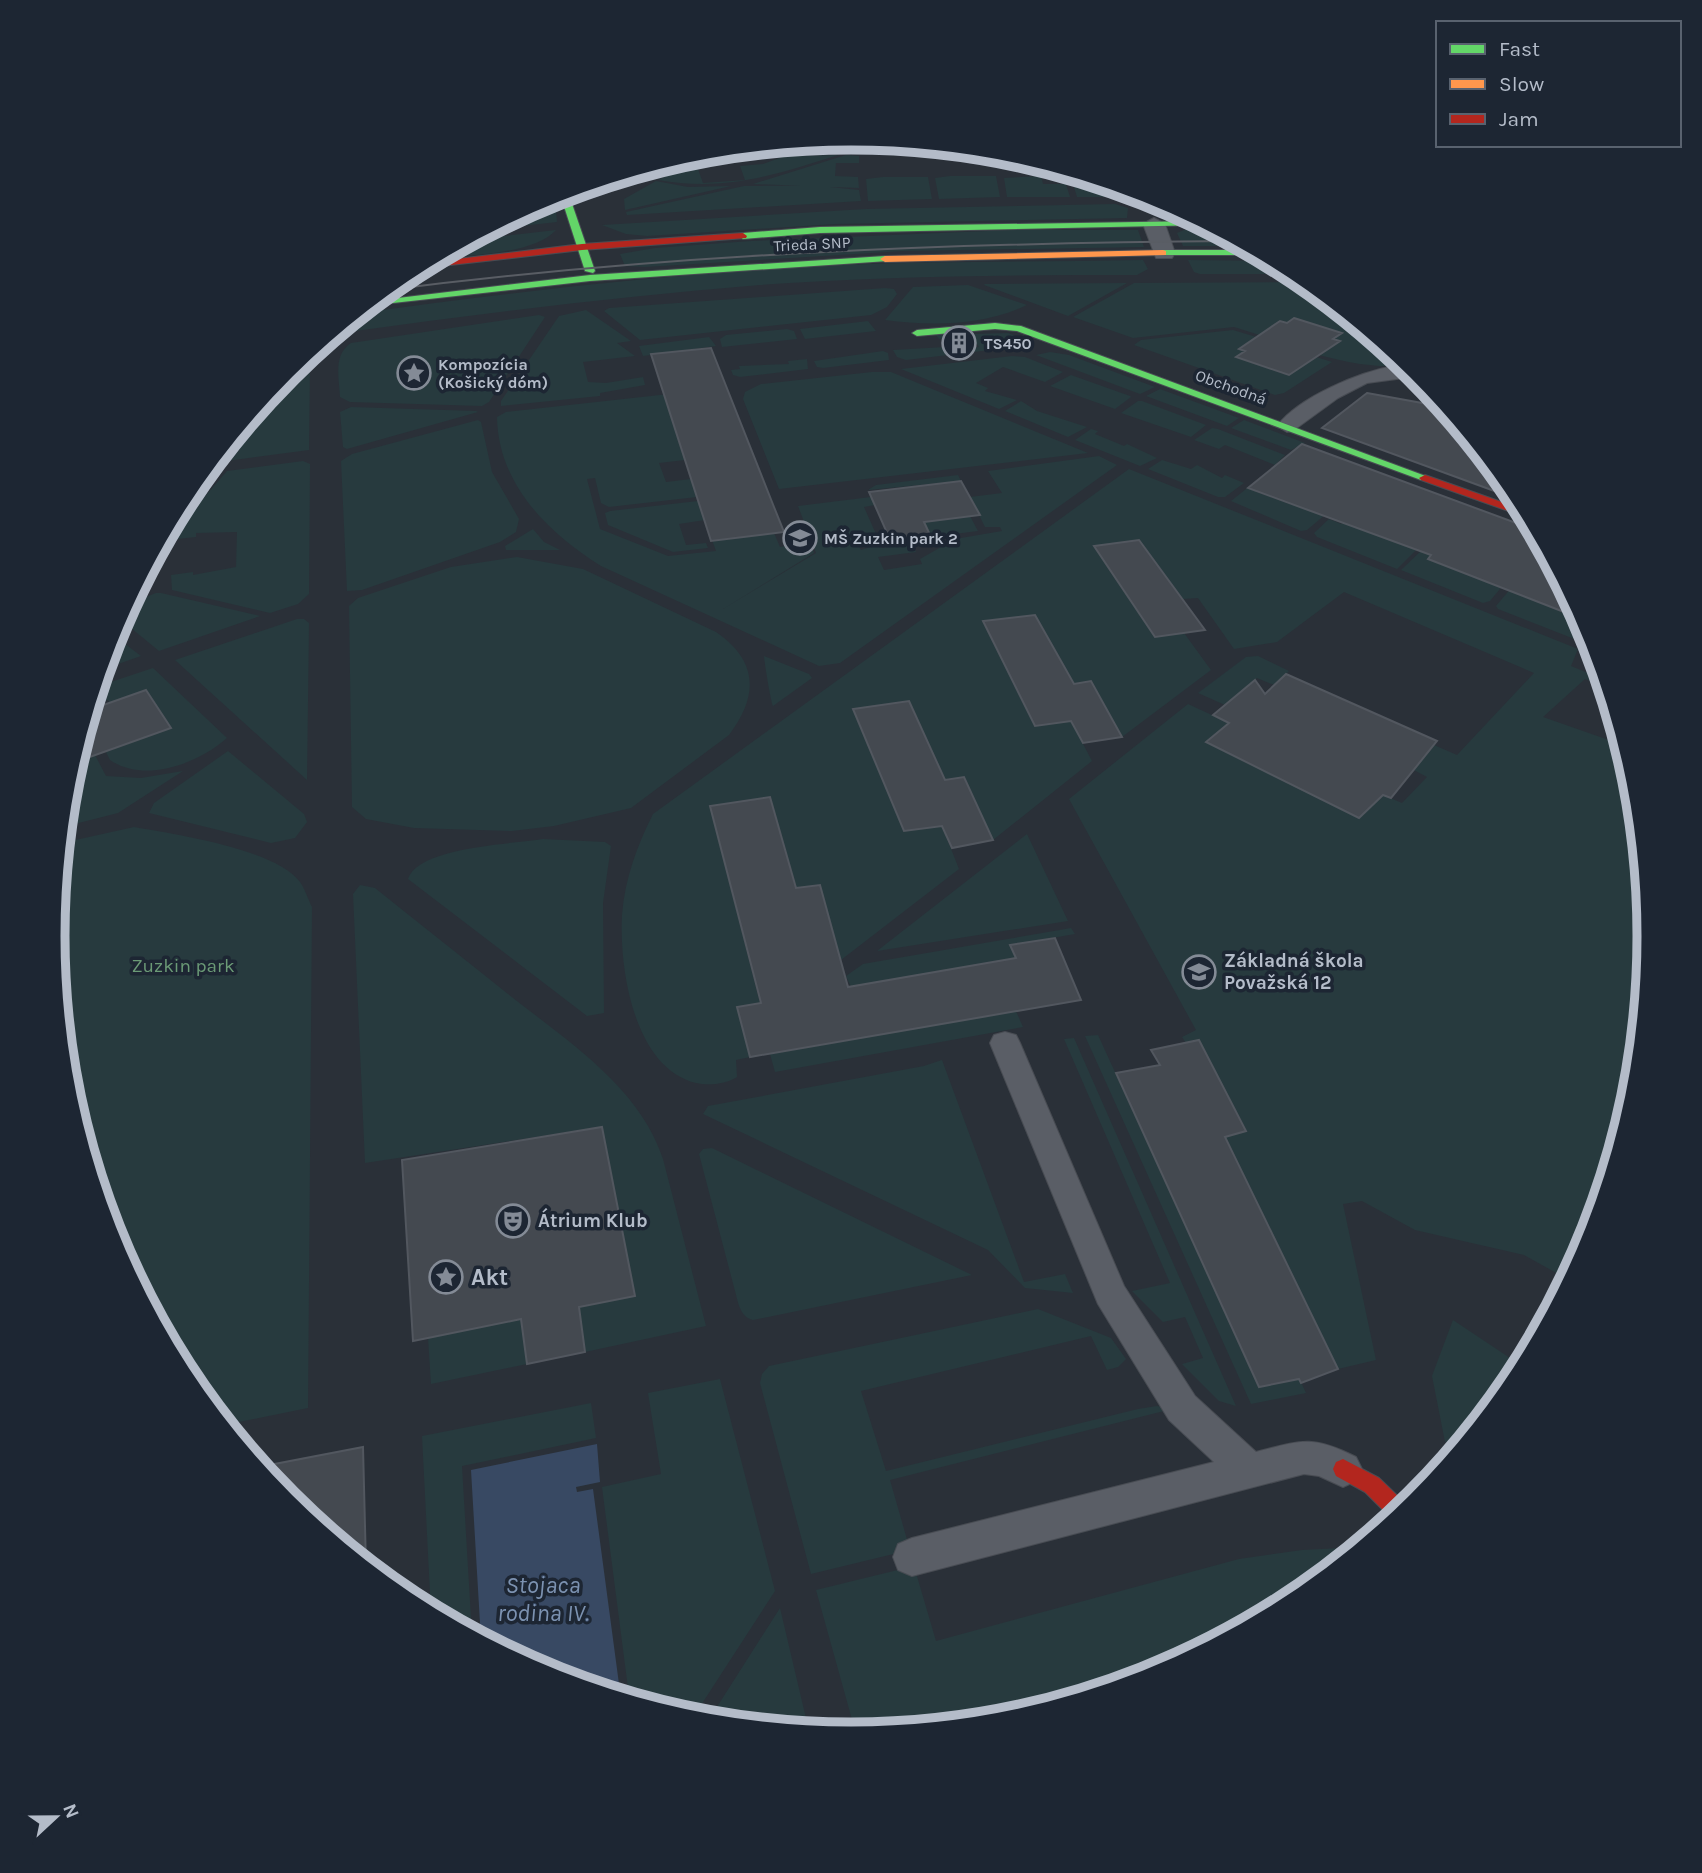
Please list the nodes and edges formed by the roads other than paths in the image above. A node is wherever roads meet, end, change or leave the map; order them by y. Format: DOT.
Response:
graph roads {
  1 [pos="800,152"];
  2 [pos="902,152"];
  3 [pos="567,203"];
  4 [pos="1154,224"];
  5 [pos="1183,224"];
  6 [pos="582,247"];
  7 [pos="1164,253"];
  8 [pos="1239,253"];
  9 [pos="446,264"];
  10 [pos="593,279"];
  11 [pos="387,302"];
  12 [pos="917,333"];
  13 [pos="1397,372"];
  14 [pos="1287,426"];
  15 [pos="1511,509"];
  16 [pos="1005,1043"];
  17 [pos="1343,1468"];
  18 [pos="1248,1469"];
  19 [pos="1393,1505"];
  20 [pos="912,1558"];
  1 -- 2 [label="street"];
  3 -- 6 [label="street"];
  4 -- 5 [label="street, Trieda SNP"];
  4 -- 6 [label="street, Trieda SNP"];
  4 -- 7 [label="street"];
  6 -- 9 [label="street, Trieda SNP"];
  6 -- 10 [label="street"];
  7 -- 8 [label="street, Trieda SNP"];
  7 -- 10 [label="street, Trieda SNP"];
  10 -- 11 [label="street, Trieda SNP"];
  12 -- 14 [label="street, Obchodná"];
  13 -- 14 [label="lane"];
  14 -- 15 [label="street, Obchodná"];
  16 -- 18 [label="lane"];
  17 -- 18 [label="lane"];
  17 -- 19 [label="street"];
  18 -- 20 [label="lane"];
}
